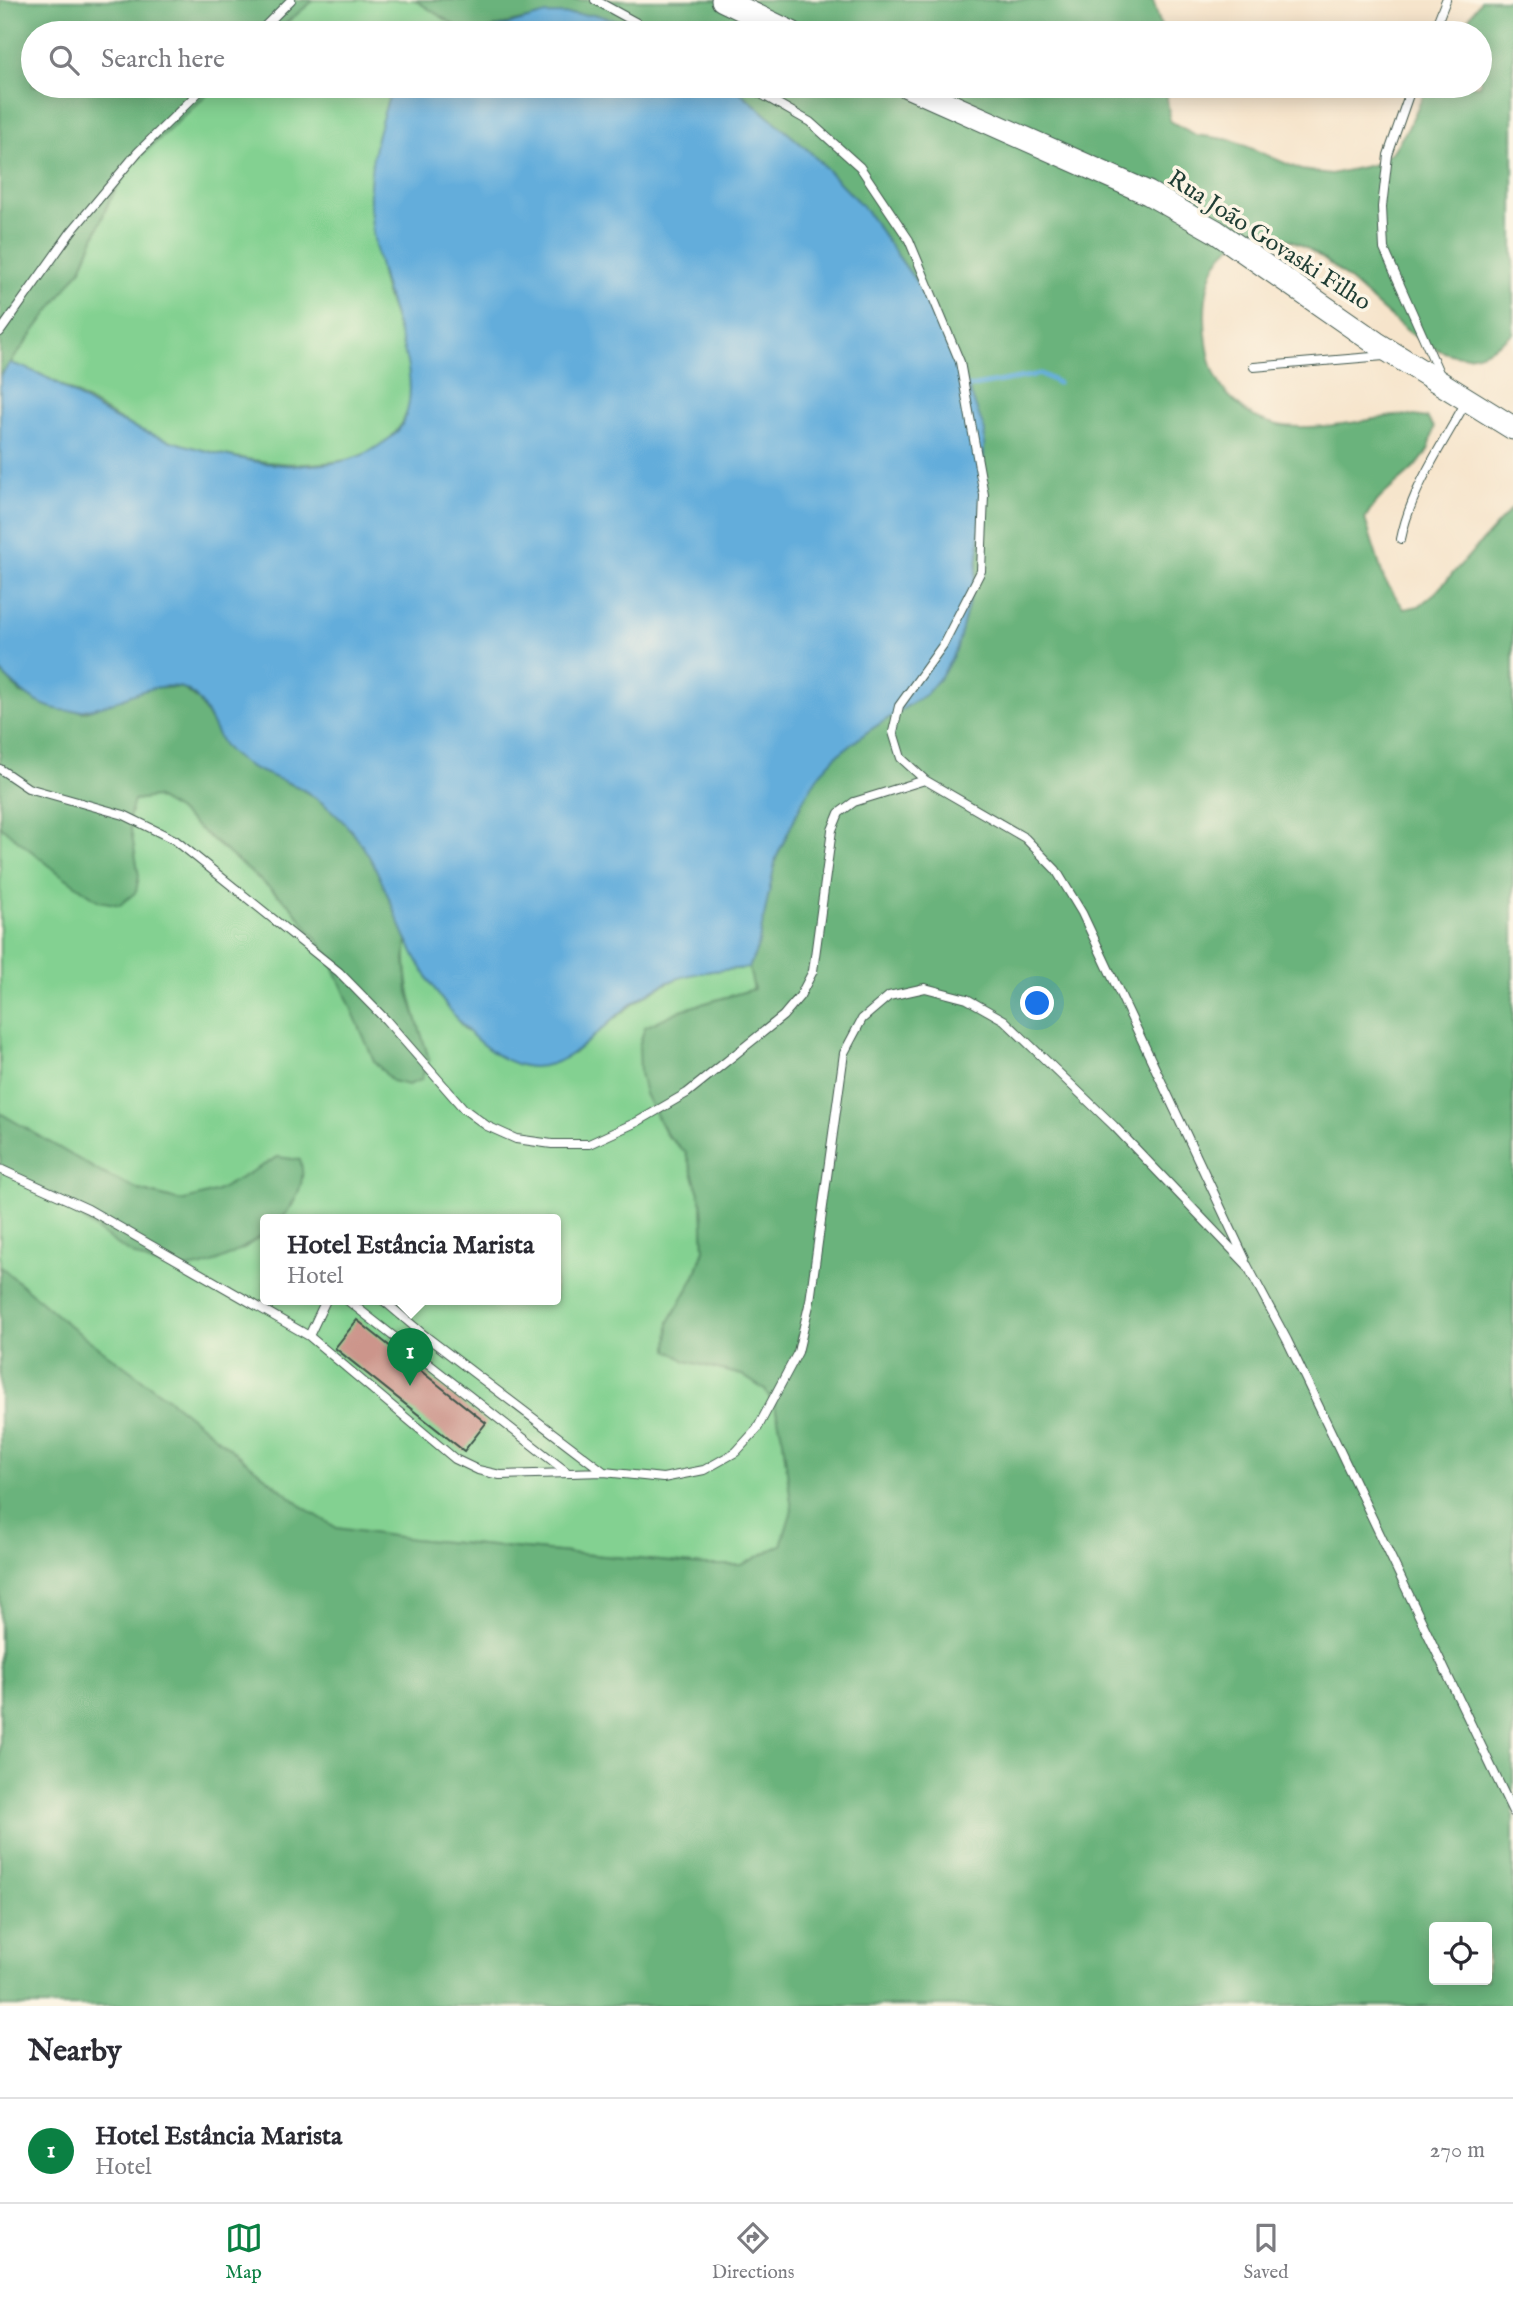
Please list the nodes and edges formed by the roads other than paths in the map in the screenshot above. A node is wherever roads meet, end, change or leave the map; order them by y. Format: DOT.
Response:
graph roads {
  1 [pos="291,0"];
  2 [pos="595,0"];
  3 [pos="723,0"];
  4 [pos="1446,0"];
  5 [pos="270,21"];
  6 [pos="633,21"];
  7 [pos="767,21"];
  8 [pos="1438,21"];
  9 [pos="193,98"];
  10 [pos="768,98"];
  11 [pos="934,98"];
  12 [pos="1408,98"];
  13 [pos="0,331"];
  14 [pos="1395,355"];
  15 [pos="1255,367"];
  16 [pos="1444,386"];
  17 [pos="1467,400"];
  18 [pos="1513,428"];
  19 [pos="1401,539"];
  20 [pos="0,769"];
  21 [pos="925,780"];
  22 [pos="0,1169"];
  23 [pos="1247,1265"];
  24 [pos="324,1305"];
  25 [pos="353,1305"];
  26 [pos="389,1305"];
  27 [pos="309,1336"];
  28 [pos="604,1472"];
  29 [pos="568,1473"];
  30 [pos="1513,1812"];
  1 -- 5 [label="lane"];
  2 -- 6 [label="lane"];
  3 -- 7 [label="street"];
  4 -- 8 [label="lane"];
  9 -- 13 [label="lane"];
  10 -- 21 [label="lane"];
  11 -- 14 [label="street, Rua João Govaski Filho"];
  12 -- 16 [label="lane"];
  14 -- 15 [label="lane"];
  14 -- 16 [label="street, Rua João Govaski Filho"];
  16 -- 17 [label="street, Rua João Govaski Filho"];
  17 -- 18 [label="street, Rua João Govaski Filho"];
  17 -- 19 [label="lane"];
  20 -- 21 [label="lane"];
  21 -- 23 [label="lane"];
  22 -- 27 [label="lane"];
  23 -- 28 [label="lane"];
  23 -- 30 [label="lane"];
  24 -- 27 [label="lane"];
  25 -- 29 [label="lane"];
  26 -- 28 [label="lane"];
  27 -- 29 [label="lane"];
  28 -- 29 [label="lane"];
}
